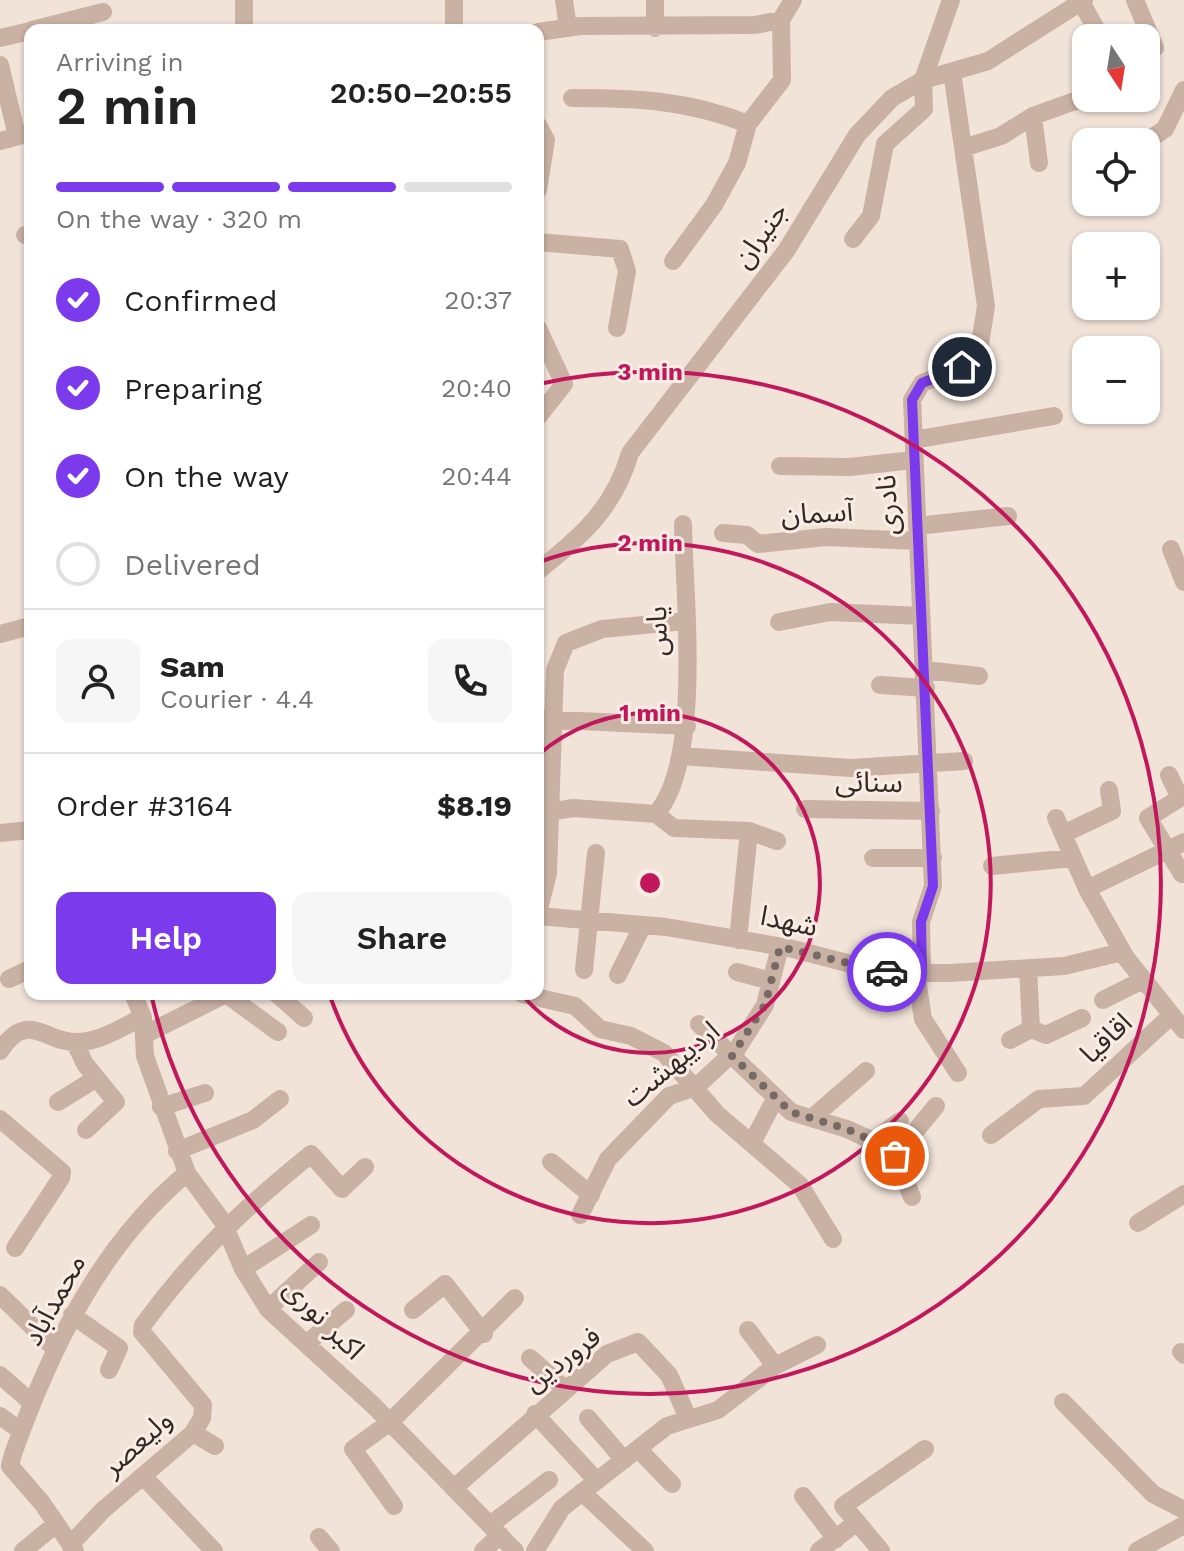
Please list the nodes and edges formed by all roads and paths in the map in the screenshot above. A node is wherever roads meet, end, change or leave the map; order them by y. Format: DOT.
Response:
graph roads {
  1 [pos="244,0"];
  2 [pos="564,0"];
  3 [pos="655,0"];
  4 [pos="793,0"];
  5 [pos="951,0"];
  6 [pos="1135,0"];
  7 [pos="1083,1"];
  8 [pos="435,13"];
  9 [pos="103,14"];
  10 [pos="454,16"];
  11 [pos="781,20"];
  12 [pos="58,24"];
  13 [pos="244,24"];
  14 [pos="1094,24"];
  15 [pos="1145,24"];
  16 [pos="568,28"];
  17 [pos="655,28"];
  18 [pos="544,31"];
  19 [pos="24,32"];
  20 [pos="0,38"];
  21 [pos="0,65"];
  22 [pos="952,72"];
  23 [pos="923,80"];
  24 [pos="1184,90"];
  25 [pos="572,98"];
  26 [pos="1072,102"];
  27 [pos="1033,116"];
  28 [pos="748,124"];
  29 [pos="1160,132"];
  30 [pos="16,137"];
  31 [pos="963,148"];
  32 [pos="1039,163"];
  33 [pos="853,239"];
  34 [pos="544,243"];
  35 [pos="673,261"];
  36 [pos="617,328"];
  37 [pos="544,352"];
  38 [pos="544,409"];
  39 [pos="1054,416"];
  40 [pos="913,440"];
  41 [pos="913,460"];
  42 [pos="780,466"];
  43 [pos="1008,516"];
  44 [pos="683,524"];
  45 [pos="723,533"];
  46 [pos="917,534"];
  47 [pos="1171,549"];
  48 [pos="544,565"];
  49 [pos="1184,582"];
  50 [pos="921,616"];
  51 [pos="685,621"];
  52 [pos="779,622"];
  53 [pos="24,628"];
  54 [pos="0,634"];
  55 [pos="979,676"];
  56 [pos="925,679"];
  57 [pos="880,685"];
  58 [pos="545,719"];
  59 [pos="687,726"];
  60 [pos="681,756"];
  61 [pos="964,761"];
  62 [pos="929,764"];
  63 [pos="1169,775"];
  64 [pos="1109,790"];
  65 [pos="805,809"];
  66 [pos="931,811"];
  67 [pos="549,812"];
  68 [pos="656,814"];
  69 [pos="24,831"];
  70 [pos="749,831"];
  71 [pos="0,833"];
  72 [pos="777,841"];
  73 [pos="1176,847"];
  74 [pos="596,853"];
  75 [pos="873,858"];
  76 [pos="933,858"];
  77 [pos="1072,858"];
  78 [pos="992,866"];
  79 [pos="1182,874"];
  80 [pos="544,889"];
  81 [pos="1087,889"];
  82 [pos="544,915"];
  83 [pos="591,921"];
  84 [pos="643,925"];
  85 [pos="738,940"];
  86 [pos="780,947"];
  87 [pos="1122,952"];
  88 [pos="1028,968"];
  89 [pos="584,970"];
  90 [pos="24,972"];
  91 [pos="737,972"];
  92 [pos="919,972"];
  93 [pos="618,975"];
  94 [pos="9,979"];
  95 [pos="1143,980"];
  96 [pos="771,981"];
  97 [pos="544,999"];
  98 [pos="135,1000"];
  99 [pos="210,1000"];
  100 [pos="234,1000"];
  101 [pos="284,1000"];
  102 [pos="1103,1000"];
  103 [pos="304,1018"];
  104 [pos="1082,1018"];
  105 [pos="1178,1023"];
  106 [pos="699,1024"];
  107 [pos="143,1026"];
  108 [pos="1031,1029"];
  109 [pos="278,1032"];
  110 [pos="1010,1040"];
  111 [pos="75,1043"];
  112 [pos="0,1051"];
  113 [pos="732,1056"];
  114 [pos="866,1071"];
  115 [pos="958,1073"];
  116 [pos="95,1079"];
  117 [pos="696,1087"];
  118 [pos="205,1093"];
  119 [pos="280,1099"];
  120 [pos="775,1099"];
  121 [pos="58,1102"];
  122 [pos="936,1106"];
  123 [pos="161,1107"];
  124 [pos="812,1118"];
  125 [pos="0,1119"];
  126 [pos="900,1121"];
  127 [pos="86,1130"];
  128 [pos="991,1135"];
  129 [pos="873,1141"];
  130 [pos="752,1143"];
  131 [pos="177,1151"];
  132 [pos="895,1156"];
  133 [pos="551,1162"];
  134 [pos="365,1167"];
  135 [pos="187,1173"];
  136 [pos="1184,1194"];
  137 [pos="591,1195"];
  138 [pos="912,1197"];
  139 [pos="580,1215"];
  140 [pos="1138,1223"];
  141 [pos="311,1225"];
  142 [pos="225,1226"];
  143 [pos="833,1239"];
  144 [pos="15,1248"];
  145 [pos="319,1262"];
  146 [pos="243,1269"];
  147 [pos="0,1295"];
  148 [pos="515,1298"];
  149 [pos="268,1309"];
  150 [pos="346,1310"];
  151 [pos="413,1310"];
  152 [pos="72,1315"];
  153 [pos="748,1330"];
  154 [pos="484,1334"];
  155 [pos="306,1344"];
  156 [pos="817,1345"];
  157 [pos="56,1350"];
  158 [pos="530,1358"];
  159 [pos="775,1366"];
  160 [pos="109,1370"];
  161 [pos="0,1375"];
  162 [pos="565,1389"];
  163 [pos="1063,1402"];
  164 [pos="32,1403"];
  165 [pos="535,1414"];
  166 [pos="1,1418"];
  167 [pos="588,1418"];
  168 [pos="688,1418"];
  169 [pos="390,1422"];
  170 [pos="21,1431"];
  171 [pos="193,1433"];
  172 [pos="215,1446"];
  173 [pos="925,1449"];
  174 [pos="631,1455"];
  175 [pos="143,1476"];
  176 [pos="549,1480"];
  177 [pos="672,1484"];
  178 [pos="590,1487"];
  179 [pos="454,1488"];
  180 [pos="803,1496"];
  181 [pos="394,1506"];
  182 [pos="1184,1510"];
  183 [pos="857,1522"];
  184 [pos="56,1524"];
  185 [pos="1184,1525"];
  186 [pos="495,1530"];
  187 [pos="836,1539"];
  188 [pos="73,1548"];
  189 [pos="1149,1548"];
  190 [pos="23,1551"];
  191 [pos="214,1551"];
  192 [pos="483,1551"];
  193 [pos="515,1551"];
  194 [pos="535,1551"];
  195 [pos="645,1551"];
  196 [pos="819,1551"];
  197 [pos="881,1551"];
  1 -- 13 [label="street"];
  2 -- 16 [label="street"];
  3 -- 17 [label="street"];
  4 -- 11 [label="street"];
  5 -- 23 [label="street"];
  6 -- 15 [label="street"];
  7 -- 14 [label="street"];
  7 -- 22 [label="street, جنیران"];
  8 -- 10 [label="street"];
  9 -- 12 [label="street"];
  11 -- 17 [label="street"];
  11 -- 28 [label="street"];
  16 -- 17 [label="street"];
  16 -- 18 [label="street"];
  19 -- 20 [label="street"];
  21 -- 30 [label="street"];
  22 -- 23 [label="street, جنیران"];
  22 -- 31 [label="street, نادری"];
  23 -- 33 [label="street"];
  23 -- 48 [label="street, جنیران"];
  24 -- 29 [label="street"];
  25 -- 28 [label="street"];
  26 -- 27 [label="street"];
  27 -- 31 [label="street"];
  27 -- 32 [label="street"];
  28 -- 35 [label="street"];
  31 -- 40 [label="street, نادری"];
  34 -- 36 [label="street"];
  37 -- 38 [label="street"];
  39 -- 40 [label="street"];
  40 -- 41 [label="street, نادری"];
  41 -- 42 [label="street"];
  41 -- 46 [label="street, نادری"];
  43 -- 46 [label="street, آسمان"];
  44 -- 51 [label="street, یاس"];
  45 -- 46 [label="street, آسمان"];
  46 -- 50 [label="street, نادری"];
  47 -- 49 [label="street"];
  50 -- 52 [label="street"];
  50 -- 56 [label="street, نادری"];
  51 -- 58 [label="street"];
  51 -- 59 [label="street, یاس"];
  53 -- 54 [label="street"];
  55 -- 56 [label="street"];
  56 -- 57 [label="street"];
  56 -- 62 [label="street, نادری"];
  58 -- 59 [label="street"];
  58 -- 67 [label="street"];
  59 -- 60 [label="street, یاس"];
  60 -- 62 [label="street"];
  60 -- 68 [label="street, یاس"];
  61 -- 62 [label="street"];
  62 -- 66 [label="street, نادری"];
  63 -- 73 [label="street"];
  64 -- 77 [label="street"];
  65 -- 66 [label="street, سنائی"];
  66 -- 76 [label="street, نادری"];
  67 -- 68 [label="street"];
  67 -- 80 [label="street"];
  68 -- 70 [label="street"];
  69 -- 71 [label="street"];
  70 -- 72 [label="street"];
  70 -- 85 [label="street"];
  73 -- 79 [label="street"];
  73 -- 81 [label="street"];
  74 -- 83 [label="street"];
  75 -- 76 [label="street"];
  76 -- 92 [label="street, نادری"];
  77 -- 78 [label="street"];
  77 -- 81 [label="street"];
  81 -- 87 [label="street"];
  82 -- 83 [label="street, شهدا"];
  83 -- 84 [label="street, شهدا"];
  83 -- 89 [label="street"];
  84 -- 85 [label="street, شهدا"];
  84 -- 93 [label="street"];
  85 -- 86 [label="street, شهدا"];
  86 -- 92 [label="street, شهدا"];
  86 -- 96 [label="street, اردیبهشت"];
  87 -- 88 [label="street, شهدا"];
  87 -- 95 [label="street"];
  88 -- 92 [label="street, شهدا"];
  88 -- 108 [label="street"];
  90 -- 94 [label="street"];
  91 -- 96 [label="street"];
  92 -- 115 [label="street, نادری"];
  95 -- 102 [label="street"];
  95 -- 105 [label="street"];
  96 -- 113 [label="street, اردیبهشت"];
  97 -- 117 [label="street"];
  98 -- 107 [label="street, اکبر نوری"];
  99 -- 107 [label="street"];
  100 -- 109 [label="street"];
  101 -- 103 [label="street"];
  104 -- 108 [label="street"];
  105 -- 128 [label="street, اقاقیا"];
  106 -- 113 [label="street"];
  107 -- 111 [label="street"];
  107 -- 123 [label="street, اکبر نوری"];
  108 -- 110 [label="street"];
  111 -- 112 [label="street"];
  111 -- 116 [label="street"];
  113 -- 117 [label="street, اردیبهشت"];
  113 -- 120 [label="street"];
  114 -- 124 [label="street"];
  116 -- 121 [label="street"];
  116 -- 127 [label="street"];
  117 -- 130 [label="street"];
  117 -- 137 [label="street, اردیبهشت"];
  118 -- 123 [label="street"];
  119 -- 131 [label="street"];
  120 -- 124 [label="street"];
  120 -- 130 [label="street"];
  122 -- 132 [label="street"];
  123 -- 131 [label="street, اکبر نوری"];
  124 -- 129 [label="street"];
  125 -- 144 [label="street"];
  126 -- 129 [label="street"];
  129 -- 132 [label="street"];
  130 -- 143 [label="street"];
  131 -- 135 [label="street, اکبر نوری"];
  132 -- 138 [label="street"];
  133 -- 137 [label="street"];
  134 -- 142 [label="street"];
  135 -- 142 [label="street, اکبر نوری"];
  135 -- 152 [label="street, محمدآباد"];
  136 -- 140 [label="street"];
  137 -- 139 [label="street, اردیبهشت"];
  141 -- 146 [label="street"];
  142 -- 146 [label="street, اکبر نوری"];
  142 -- 171 [label="street, ولیعصر"];
  145 -- 149 [label="street"];
  146 -- 149 [label="street, اکبر نوری"];
  147 -- 157 [label="street"];
  148 -- 154 [label="street"];
  149 -- 155 [label="street, اکبر نوری"];
  150 -- 155 [label="street"];
  151 -- 154 [label="street"];
  152 -- 157 [label="street, محمدآباد"];
  152 -- 160 [label="street"];
  153 -- 159 [label="street"];
  154 -- 169 [label="street"];
  155 -- 169 [label="street, اکبر نوری"];
  156 -- 159 [label="street"];
  157 -- 164 [label="street, محمدآباد"];
  158 -- 162 [label="street"];
  159 -- 168 [label="street"];
  161 -- 164 [label="street"];
  162 -- 165 [label="street, فروردین"];
  162 -- 168 [label="street, فروردین"];
  163 -- 182 [label="street"];
  164 -- 170 [label="street, محمدآباد"];
  165 -- 178 [label="street"];
  165 -- 179 [label="street, فروردین"];
  166 -- 170 [label="street"];
  167 -- 174 [label="street"];
  168 -- 174 [label="street"];
  169 -- 179 [label="street, اکبر نوری"];
  169 -- 181 [label="street"];
  170 -- 184 [label="street, محمدآباد"];
  171 -- 172 [label="street"];
  171 -- 175 [label="street, ولیعصر"];
  173 -- 183 [label="street"];
  174 -- 177 [label="street"];
  174 -- 178 [label="street"];
  175 -- 188 [label="street, ولیعصر"];
  175 -- 191 [label="street"];
  176 -- 186 [label="street"];
  178 -- 194 [label="street"];
  178 -- 195 [label="street"];
  179 -- 186 [label="street, اکبر نوری"];
  180 -- 187 [label="street"];
  183 -- 187 [label="street"];
  183 -- 197 [label="street"];
  184 -- 188 [label="street, محمدآباد"];
  184 -- 190 [label="street"];
  185 -- 189 [label="street"];
  186 -- 192 [label="street"];
  186 -- 193 [label="street, اکبر نوری"];
  187 -- 196 [label="street"];
}
